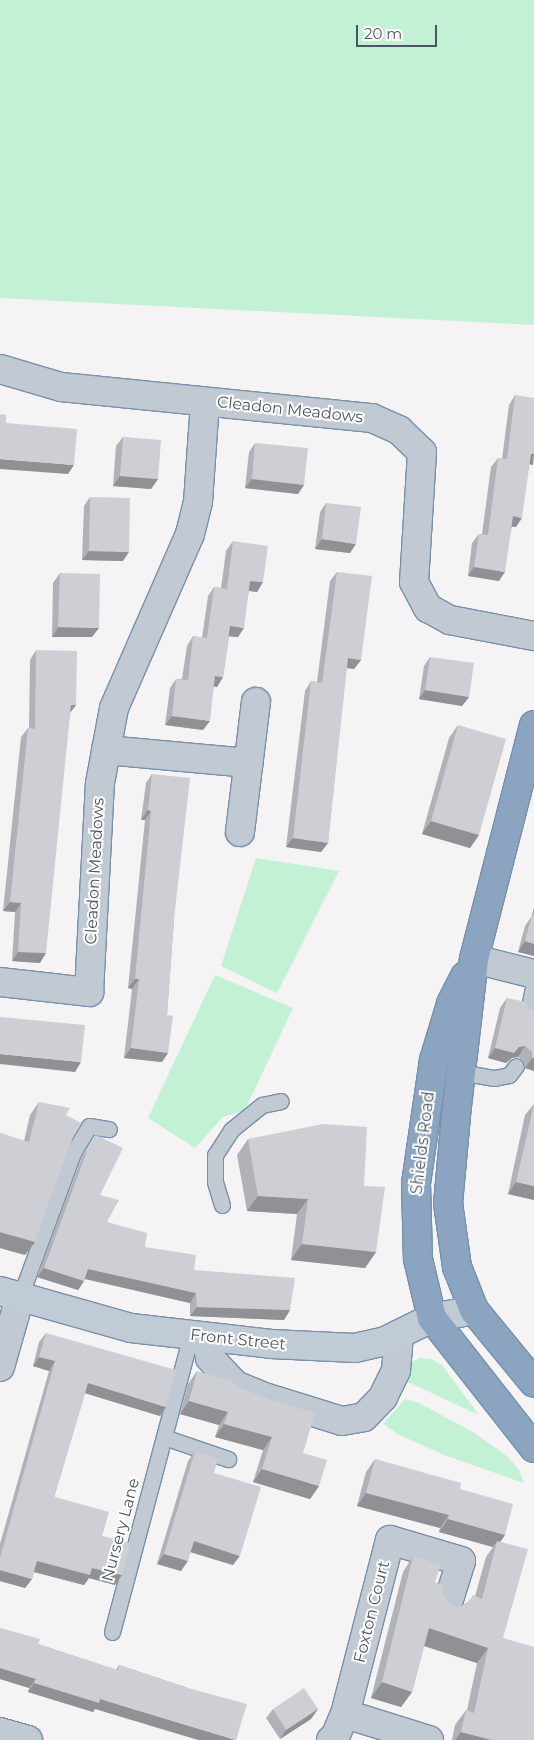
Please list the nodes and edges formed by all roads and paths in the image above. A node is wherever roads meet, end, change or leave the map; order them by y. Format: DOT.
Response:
graph roads {
  1 [pos="0,369"];
  2 [pos="205,402"];
  3 [pos="534,636"];
  4 [pos="256,702"];
  5 [pos="533,734"];
  6 [pos="106,750"];
  7 [pos="248,763"];
  8 [pos="240,832"];
  9 [pos="474,959"];
  10 [pos="534,974"];
  11 [pos="0,982"];
  12 [pos="534,982"];
  13 [pos="528,1013"];
  14 [pos="516,1066"];
  15 [pos="433,1067"];
  16 [pos="461,1072"];
  17 [pos="281,1101"];
  18 [pos="109,1129"];
  19 [pos="222,1205"];
  20 [pos="10,1294"];
  21 [pos="474,1310"];
  22 [pos="432,1318"];
  23 [pos="398,1334"];
  24 [pos="199,1336"];
  25 [pos="0,1367"];
  26 [pos="531,1377"];
  27 [pos="164,1437"];
  28 [pos="534,1448"];
  29 [pos="228,1459"];
  30 [pos="447,1606"];
  31 [pos="112,1632"];
  32 [pos="345,1714"];
  33 [pos="0,1732"];
  34 [pos="28,1740"];
  35 [pos="331,1740"];
  36 [pos="430,1740"];
  1 -- 2 [label="street, Cleadon Meadows"];
  2 -- 3 [label="street, Cleadon Meadows"];
  2 -- 6 [label="street, Cleadon Meadows"];
  4 -- 7 [label="street"];
  5 -- 9 [label="highway, Shields Road"];
  6 -- 7 [label="street"];
  6 -- 11 [label="street, Cleadon Meadows"];
  7 -- 8 [label="street"];
  9 -- 10 [label="street"];
  9 -- 15 [label="highway, Shields Road"];
  9 -- 16 [label="highway, Shields Road"];
  12 -- 13 [label="lane"];
  14 -- 16 [label="lane"];
  15 -- 16 [label="lane"];
  15 -- 22 [label="highway, Shields Road"];
  16 -- 21 [label="highway, Shields Road"];
  17 -- 19 [label="lane"];
  18 -- 20 [label="lane"];
  20 -- 24 [label="street, Front Street"];
  20 -- 25 [label="street"];
  21 -- 22 [label="street, Front Street"];
  21 -- 26 [label="highway, Shields Road"];
  22 -- 23 [label="street, Front Street"];
  22 -- 28 [label="highway, Shields Road"];
  23 -- 24 [label="street, Front Street"];
  23 -- 24 [label="street"];
  24 -- 27 [label="lane, Nursery Lane"];
  27 -- 29 [label="lane"];
  27 -- 31 [label="lane, Nursery Lane"];
  30 -- 32 [label="street, Foxton Court"];
  32 -- 35 [label="street"];
  32 -- 36 [label="street"];
  33 -- 34 [label="street"];
}
